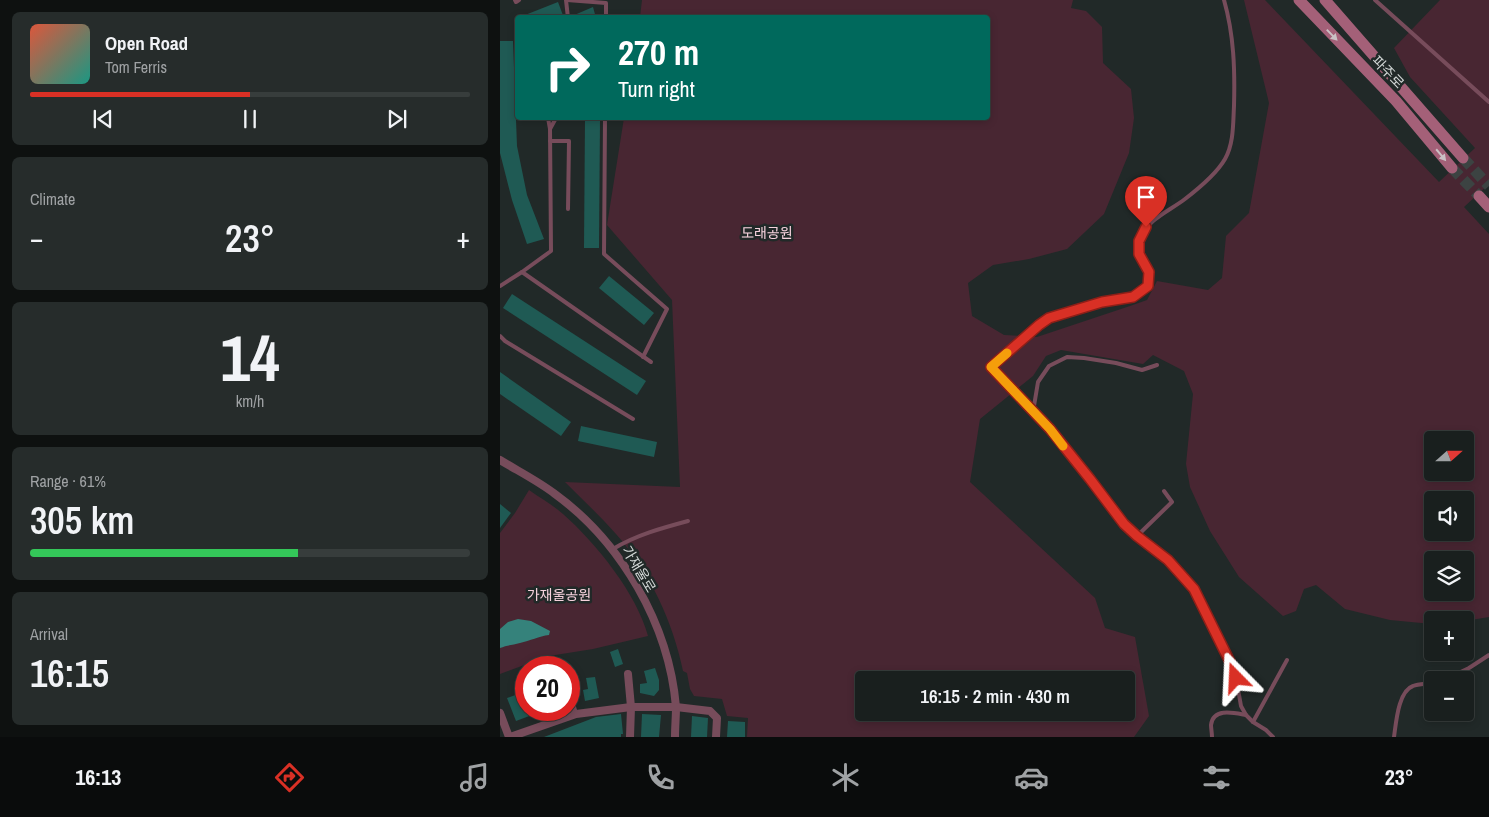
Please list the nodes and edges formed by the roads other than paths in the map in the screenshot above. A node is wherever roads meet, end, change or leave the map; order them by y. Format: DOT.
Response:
graph roads {
  1 [pos="515,0"];
  2 [pos="520,0"];
  3 [pos="566,0"];
  4 [pos="1224,0"];
  5 [pos="1298,0"];
  6 [pos="1325,0"];
  7 [pos="1375,0"];
  8 [pos="568,15"];
  9 [pos="606,15"];
  10 [pos="1489,102"];
  11 [pos="548,120"];
  12 [pos="555,120"];
  13 [pos="605,120"];
  14 [pos="550,129"];
  15 [pos="550,141"];
  16 [pos="1463,158"];
  17 [pos="1452,168"];
  18 [pos="1479,196"];
  19 [pos="1489,207"];
  20 [pos="568,209"];
  21 [pos="522,272"];
  22 [pos="500,286"];
  23 [pos="500,336"];
  24 [pos="643,357"];
  25 [pos="651,362"];
  26 [pos="1157,365"];
  27 [pos="1033,412"];
  28 [pos="633,419"];
  29 [pos="501,463"];
  30 [pos="1164,491"];
  31 [pos="688,521"];
  32 [pos="1137,536"];
  33 [pos="613,549"];
  34 [pos="1489,655"];
  35 [pos="1287,660"];
  36 [pos="1463,671"];
  37 [pos="628,674"];
  38 [pos="1424,684"];
  39 [pos="631,707"];
  40 [pos="676,707"];
  41 [pos="500,713"];
  42 [pos="580,713"];
  43 [pos="1246,715"];
  44 [pos="555,721"];
  45 [pos="1253,722"];
  46 [pos="510,737"];
  47 [pos="630,737"];
  48 [pos="675,737"];
  49 [pos="716,737"];
  50 [pos="1212,737"];
  51 [pos="1273,737"];
  52 [pos="1394,737"];
  1 -- 2 [label="lane"];
  3 -- 8 [label="lane"];
  3 -- 9 [label="lane"];
  4 -- 27 [label="lane"];
  5 -- 17 [label="main road, 파주로, one-way"];
  6 -- 16 [label="main road, 파주로"];
  7 -- 10 [label="lane"];
  11 -- 14 [label="lane"];
  12 -- 14 [label="lane"];
  13 -- 24 [label="lane"];
  14 -- 15 [label="lane"];
  15 -- 20 [label="lane"];
  15 -- 21 [label="lane"];
  18 -- 19 [label="main road"];
  21 -- 22 [label="lane"];
  21 -- 24 [label="lane"];
  23 -- 28 [label="lane"];
  24 -- 25 [label="lane"];
  26 -- 27 [label="lane"];
  27 -- 32 [label="lane"];
  29 -- 33 [label="street, 가재울로"];
  30 -- 32 [label="lane"];
  31 -- 33 [label="lane"];
  32 -- 43 [label="lane"];
  33 -- 40 [label="street, 가재울로"];
  34 -- 36 [label="lane"];
  35 -- 45 [label="lane"];
  37 -- 39 [label="street"];
  38 -- 52 [label="lane"];
  39 -- 40 [label="street"];
  39 -- 42 [label="street"];
  39 -- 47 [label="street"];
  40 -- 48 [label="street, 가재울로"];
  40 -- 49 [label="street"];
  41 -- 46 [label="street"];
  43 -- 45 [label="lane"];
  43 -- 50 [label="lane"];
  44 -- 46 [label="street"];
  45 -- 51 [label="lane"];
}
